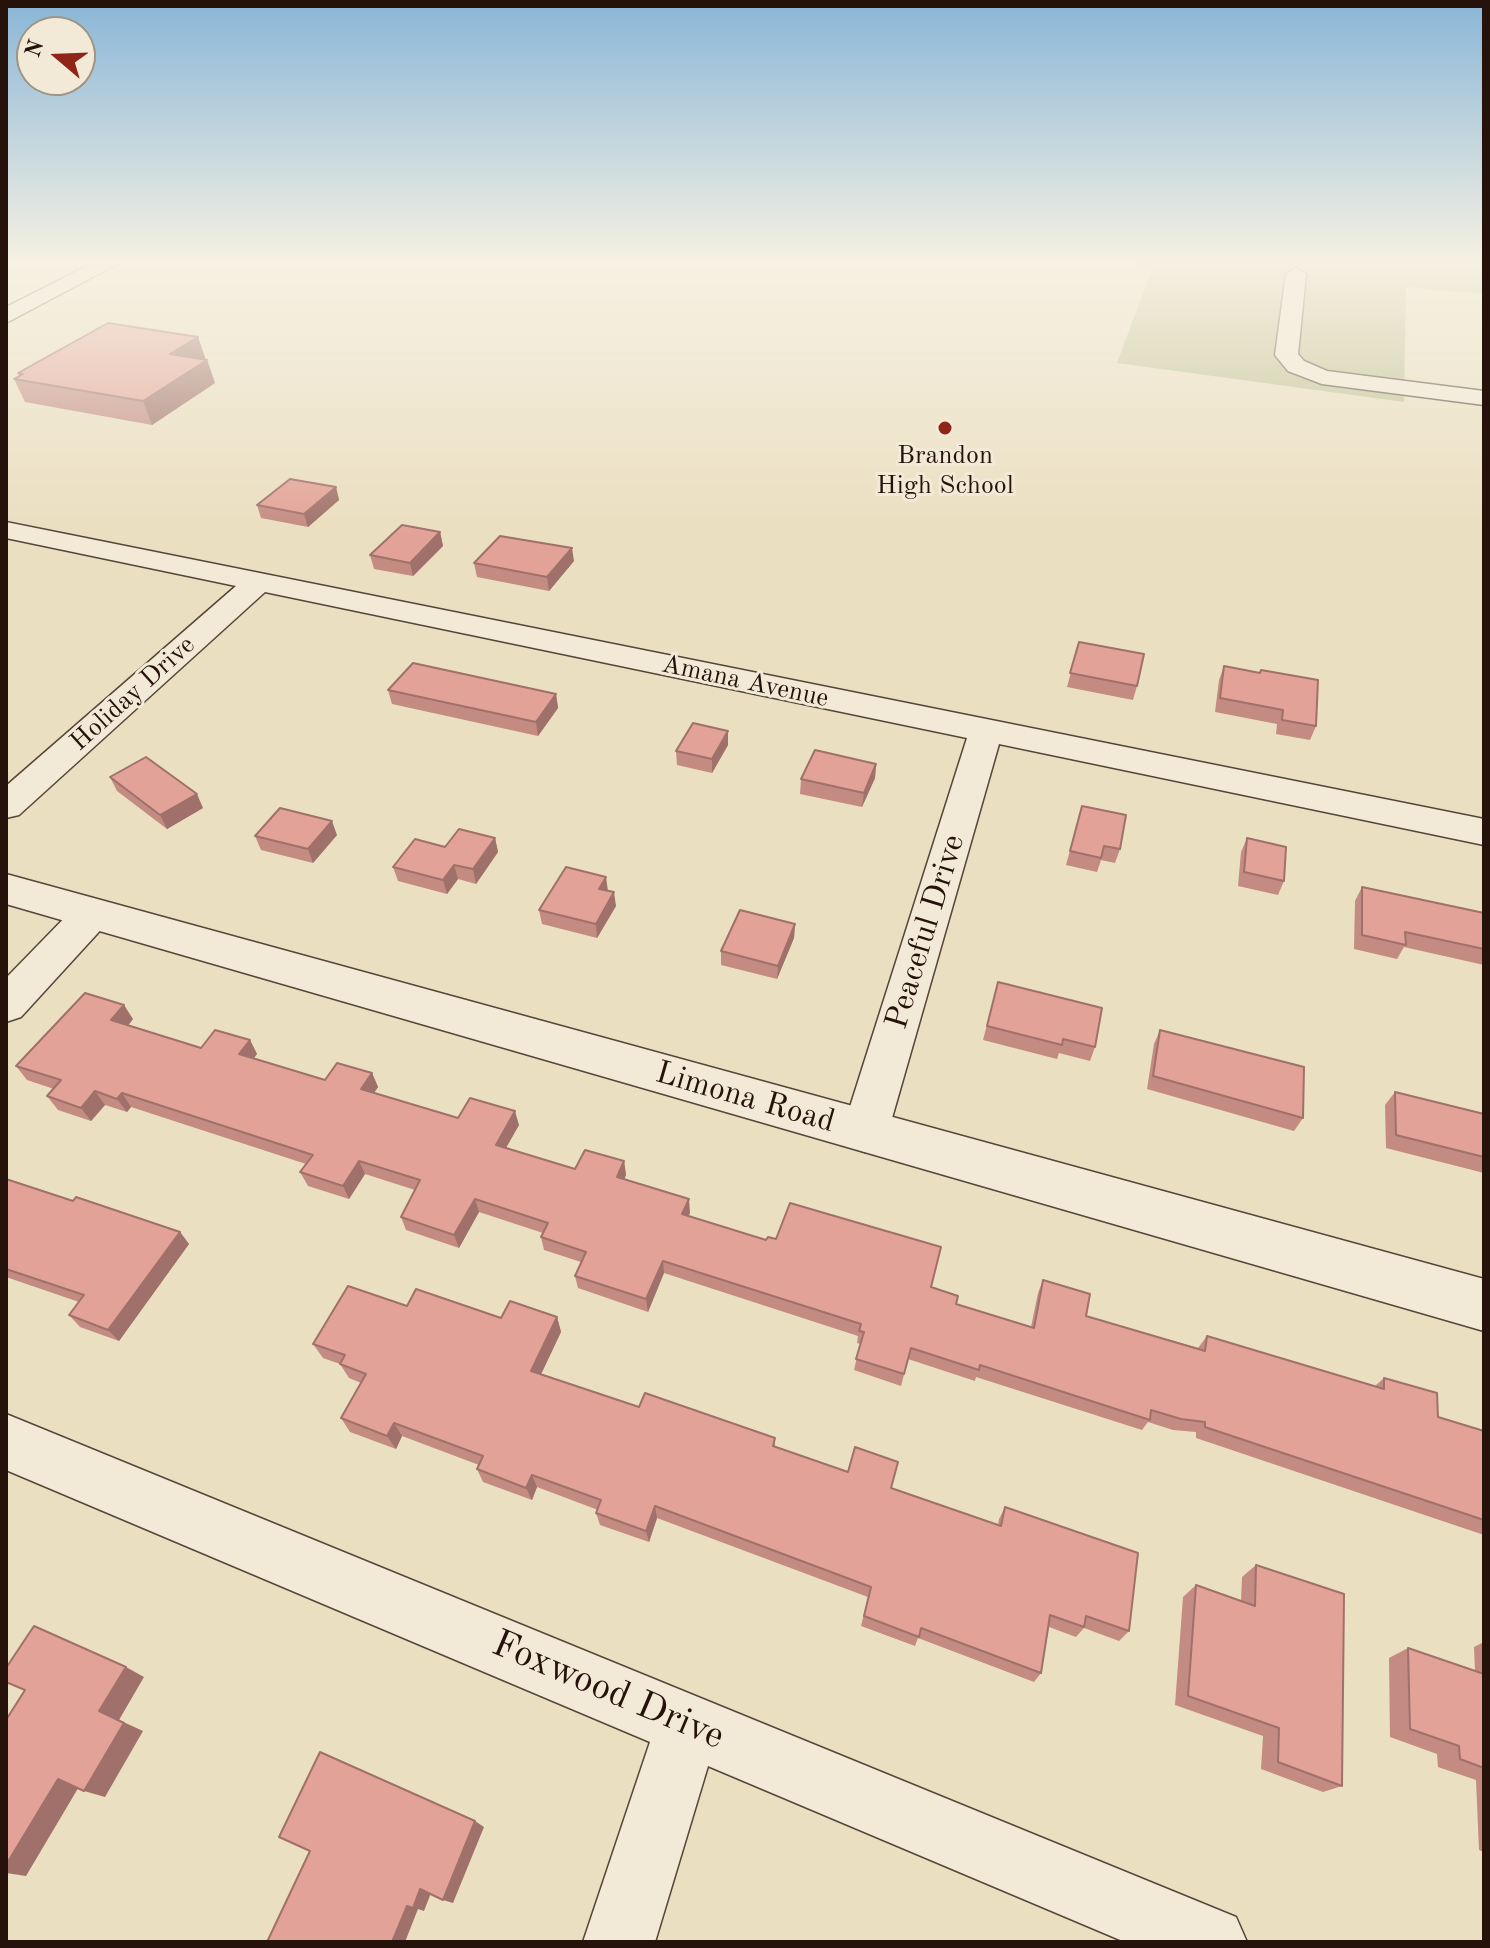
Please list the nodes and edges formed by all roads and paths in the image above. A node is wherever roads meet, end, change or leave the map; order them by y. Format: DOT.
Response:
graph roads {
  1 [pos="1286,352"];
  2 [pos="1484,398"];
  3 [pos="6,530"];
  4 [pos="259,582"];
  5 [pos="986,731"];
  6 [pos="6,806"];
  7 [pos="1484,832"];
  8 [pos="6,889"];
  9 [pos="93,913"];
  10 [pos="6,1005"];
  11 [pos="865,1132"];
  12 [pos="1484,1305"];
  13 [pos="12,1455"];
  14 [pos="688,1724"];
  15 [pos="619,1942"];
  16 [pos="1211,1942"];
  1 -- 2 [label="street"];
  3 -- 4 [label="street, Amana Avenue"];
  4 -- 5 [label="street, Amana Avenue"];
  4 -- 6 [label="street, Holiday Drive"];
  5 -- 7 [label="street, Amana Avenue"];
  5 -- 11 [label="street, Peaceful Drive"];
  8 -- 9 [label="street, Limona Road"];
  9 -- 10 [label="street"];
  9 -- 11 [label="street, Limona Road"];
  11 -- 12 [label="street, Limona Road"];
  13 -- 14 [label="street, Foxwood Drive"];
  14 -- 15 [label="street"];
  14 -- 16 [label="street, Foxwood Drive"];
}
